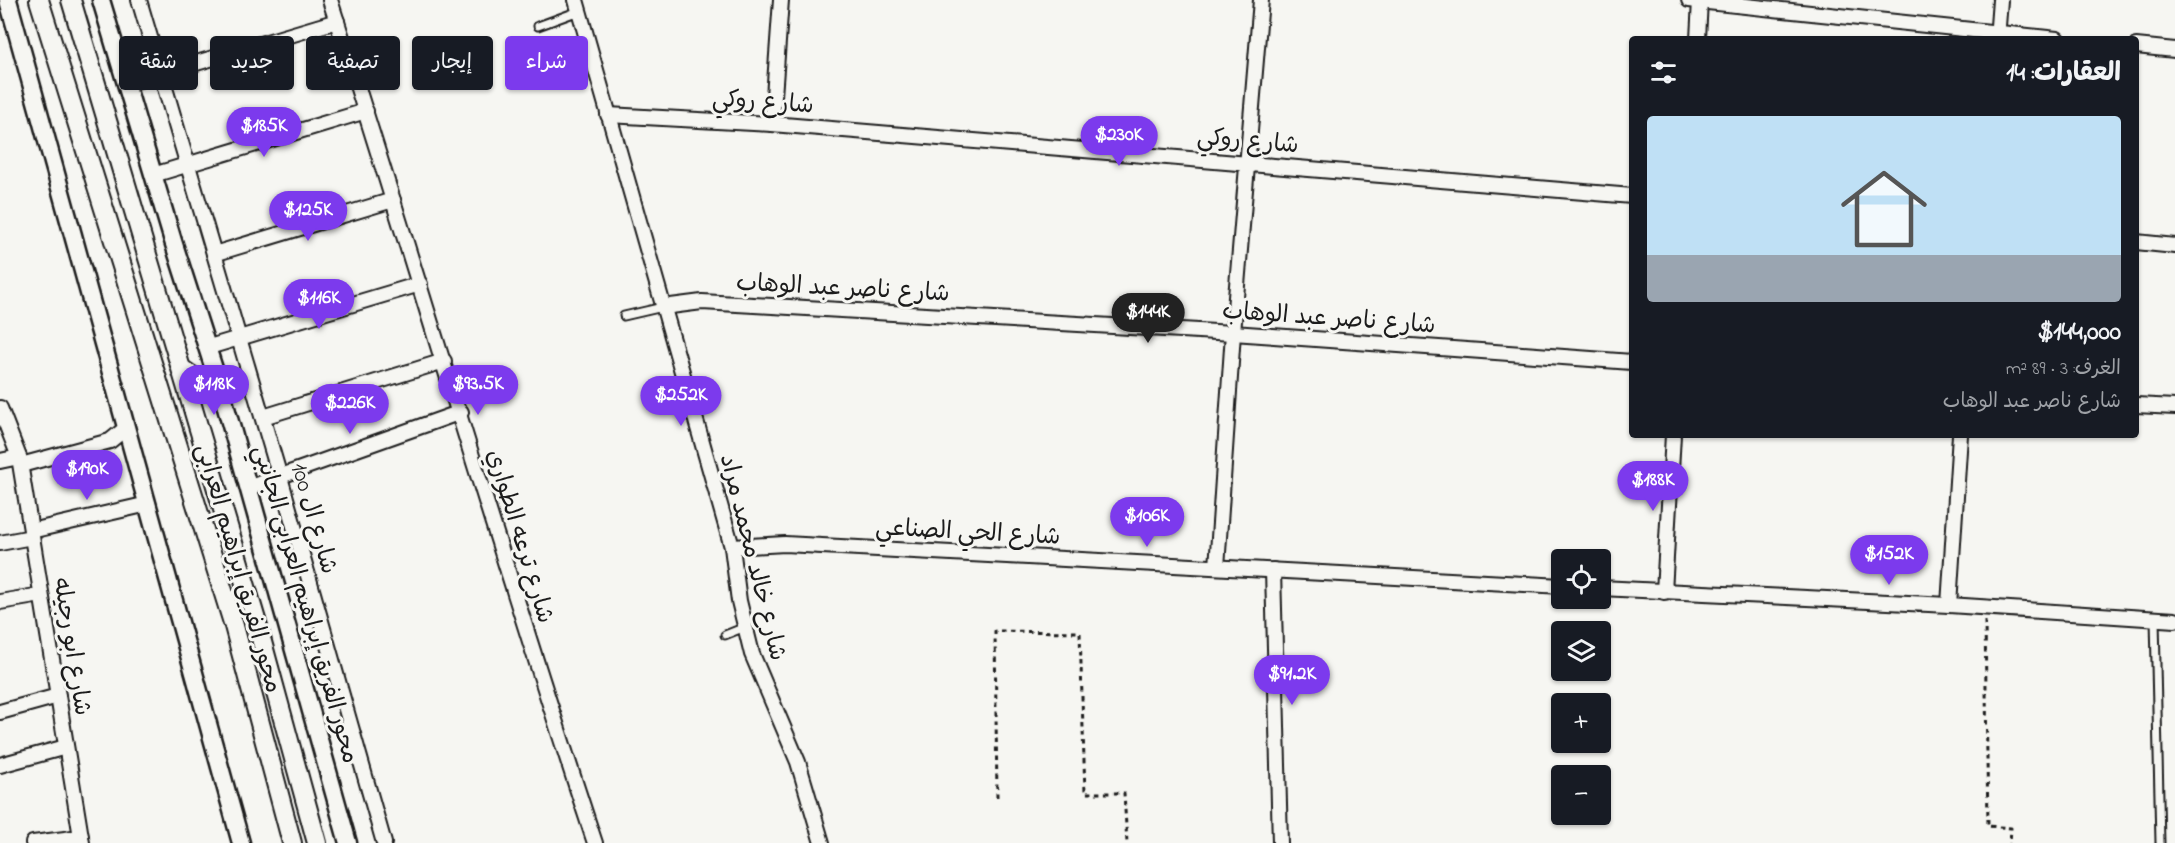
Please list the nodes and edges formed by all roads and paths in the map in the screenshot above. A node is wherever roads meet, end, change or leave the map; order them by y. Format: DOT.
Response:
graph roads {
  1 [pos="8,0"];
  2 [pos="39,0"];
  3 [pos="71,0"];
  4 [pos="101,0"];
  5 [pos="139,0"];
  6 [pos="330,0"];
  7 [pos="781,0"];
  8 [pos="1261,0"];
  9 [pos="1697,0"];
  10 [pos="2000,0"];
  11 [pos="578,6"];
  12 [pos="337,21"];
  13 [pos="538,26"];
  14 [pos="150,36"];
  15 [pos="1698,36"];
  16 [pos="1997,36"];
  17 [pos="2139,46"];
  18 [pos="2175,50"];
  19 [pos="119,60"];
  20 [pos="198,63"];
  21 [pos="128,90"];
  22 [pos="166,90"];
  23 [pos="366,111"];
  24 [pos="608,115"];
  25 [pos="772,124"];
  26 [pos="1247,162"];
  27 [pos="188,164"];
  28 [pos="153,175"];
  29 [pos="1629,196"];
  30 [pos="393,200"];
  31 [pos="2139,242"];
  32 [pos="2175,246"];
  33 [pos="214,254"];
  34 [pos="420,284"];
  35 [pos="663,307"];
  36 [pos="624,316"];
  37 [pos="1233,333"];
  38 [pos="239,337"];
  39 [pos="209,347"];
  40 [pos="444,361"];
  41 [pos="1629,362"];
  42 [pos="182,369"];
  43 [pos="224,397"];
  44 [pos="2139,405"];
  45 [pos="2175,407"];
  46 [pos="0,408"];
  47 [pos="461,412"];
  48 [pos="262,417"];
  49 [pos="126,428"];
  50 [pos="1673,438"];
  51 [pos="1960,438"];
  52 [pos="0,461"];
  53 [pos="20,461"];
  54 [pos="280,477"];
  55 [pos="250,487"];
  56 [pos="148,504"];
  57 [pos="32,534"];
  58 [pos="0,543"];
  59 [pos="732,547"];
  60 [pos="1217,567"];
  61 [pos="1273,570"];
  62 [pos="1551,585"];
  63 [pos="1611,589"];
  64 [pos="1664,592"];
  65 [pos="41,595"];
  66 [pos="0,602"];
  67 [pos="1949,604"];
  68 [pos="1985,607"];
  69 [pos="2155,619"];
  70 [pos="2175,620"];
  71 [pos="745,627"];
  72 [pos="725,635"];
  73 [pos="58,696"];
  74 [pos="0,712"];
  75 [pos="66,747"];
  76 [pos="0,765"];
  77 [pos="997,798"];
  78 [pos="81,840"];
  79 [pos="33,843"];
  80 [pos="241,843"];
  81 [pos="292,843"];
  82 [pos="317,843"];
  83 [pos="348,843"];
  84 [pos="384,843"];
  85 [pos="595,843"];
  86 [pos="822,843"];
  87 [pos="1127,843"];
  88 [pos="1280,843"];
  89 [pos="2010,843"];
  90 [pos="2160,843"];
  1 -- 49 [label="street"];
  2 -- 81 [label="main road, محور الفريق إبراهيم العرابى"];
  3 -- 42 [label="main road, محور الفريق إبراهيم العرابى"];
  4 -- 19 [label="street, محور الفريق إبراهيم العرابى الجانبي"];
  5 -- 14 [label="street, شارع ال 100"];
  6 -- 12 [label="street, شارع ترعه الطواري"];
  7 -- 25 [label="street"];
  8 -- 26 [label="street"];
  9 -- 15 [label="street"];
  9 -- 16 [label="street"];
  10 -- 16 [label="street"];
  11 -- 13 [label="lane"];
  11 -- 24 [label="street, شارع خالد محمد مراد"];
  12 -- 20 [label="street"];
  12 -- 23 [label="street, شارع ترعه الطواري"];
  17 -- 18 [label="street"];
  21 -- 28 [label="street, محور الفريق إبراهيم العرابى الجانبي"];
  22 -- 27 [label="street, شارع ال 100"];
  23 -- 27 [label="street"];
  23 -- 30 [label="street, شارع ترعه الطواري"];
  24 -- 25 [label="street, شارع روكي"];
  24 -- 35 [label="street, شارع خالد محمد مراد"];
  25 -- 26 [label="street, شارع روكي"];
  26 -- 29 [label="street, شارع روكي"];
  26 -- 37 [label="street"];
  27 -- 28 [label="street"];
  27 -- 33 [label="street, شارع ال 100"];
  28 -- 39 [label="street, محور الفريق إبراهيم العرابى الجانبي"];
  30 -- 33 [label="street"];
  30 -- 34 [label="street, شارع ترعه الطواري"];
  31 -- 32 [label="street"];
  33 -- 38 [label="street, شارع ال 100"];
  34 -- 38 [label="street"];
  34 -- 40 [label="street, شارع ترعه الطواري"];
  35 -- 36 [label="lane"];
  35 -- 37 [label="street, شارع ناصر عبد الوهاب"];
  35 -- 59 [label="street, شارع خالد محمد مراد"];
  37 -- 41 [label="street, شارع ناصر عبد الوهاب"];
  37 -- 60 [label="street"];
  38 -- 39 [label="street"];
  38 -- 48 [label="street, شارع ال 100"];
  39 -- 43 [label="street, محور الفريق إبراهيم العرابى الجانبي"];
  40 -- 47 [label="street, شارع ترعه الطواري"];
  40 -- 48 [label="street"];
  42 -- 43 [label="main road"];
  42 -- 82 [label="main road, محور الفريق إبراهيم العرابى"];
  43 -- 55 [label="street, محور الفريق إبراهيم العرابى الجانبي"];
  44 -- 45 [label="street"];
  46 -- 53 [label="street, شارع ابو رجيله"];
  47 -- 54 [label="street"];
  47 -- 85 [label="street, شارع ترعه الطواري"];
  48 -- 54 [label="street, شارع ال 100"];
  49 -- 53 [label="street"];
  49 -- 56 [label="street"];
  50 -- 64 [label="street"];
  51 -- 67 [label="street"];
  52 -- 53 [label="street"];
  53 -- 57 [label="street, شارع ابو رجيله"];
  54 -- 55 [label="street"];
  54 -- 84 [label="street, شارع ال 100"];
  55 -- 83 [label="street, محور الفريق إبراهيم العرابى الجانبي"];
  56 -- 57 [label="street"];
  56 -- 80 [label="street"];
  57 -- 58 [label="street"];
  57 -- 65 [label="street, شارع ابو رجيله"];
  59 -- 60 [label="street, شارع الحي الصناعي"];
  59 -- 71 [label="street, شارع خالد محمد مراد"];
  60 -- 61 [label="street, شارع الحي الصناعي"];
  61 -- 62 [label="street, شارع الحي الصناعي"];
  61 -- 88 [label="street"];
  63 -- 64 [label="street"];
  64 -- 67 [label="street"];
  65 -- 66 [label="street"];
  65 -- 73 [label="street, شارع ابو رجيله"];
  67 -- 68 [label="street"];
  68 -- 69 [label="street"];
  68 -- 89 [label="path"];
  69 -- 70 [label="street"];
  69 -- 90 [label="lane"];
  71 -- 72 [label="lane"];
  71 -- 86 [label="street, شارع خالد محمد مراد"];
  73 -- 74 [label="street"];
  73 -- 75 [label="street, شارع ابو رجيله"];
  75 -- 76 [label="street"];
  75 -- 78 [label="street, شارع ابو رجيله"];
  77 -- 87 [label="path"];
  78 -- 79 [label="street"];
}
